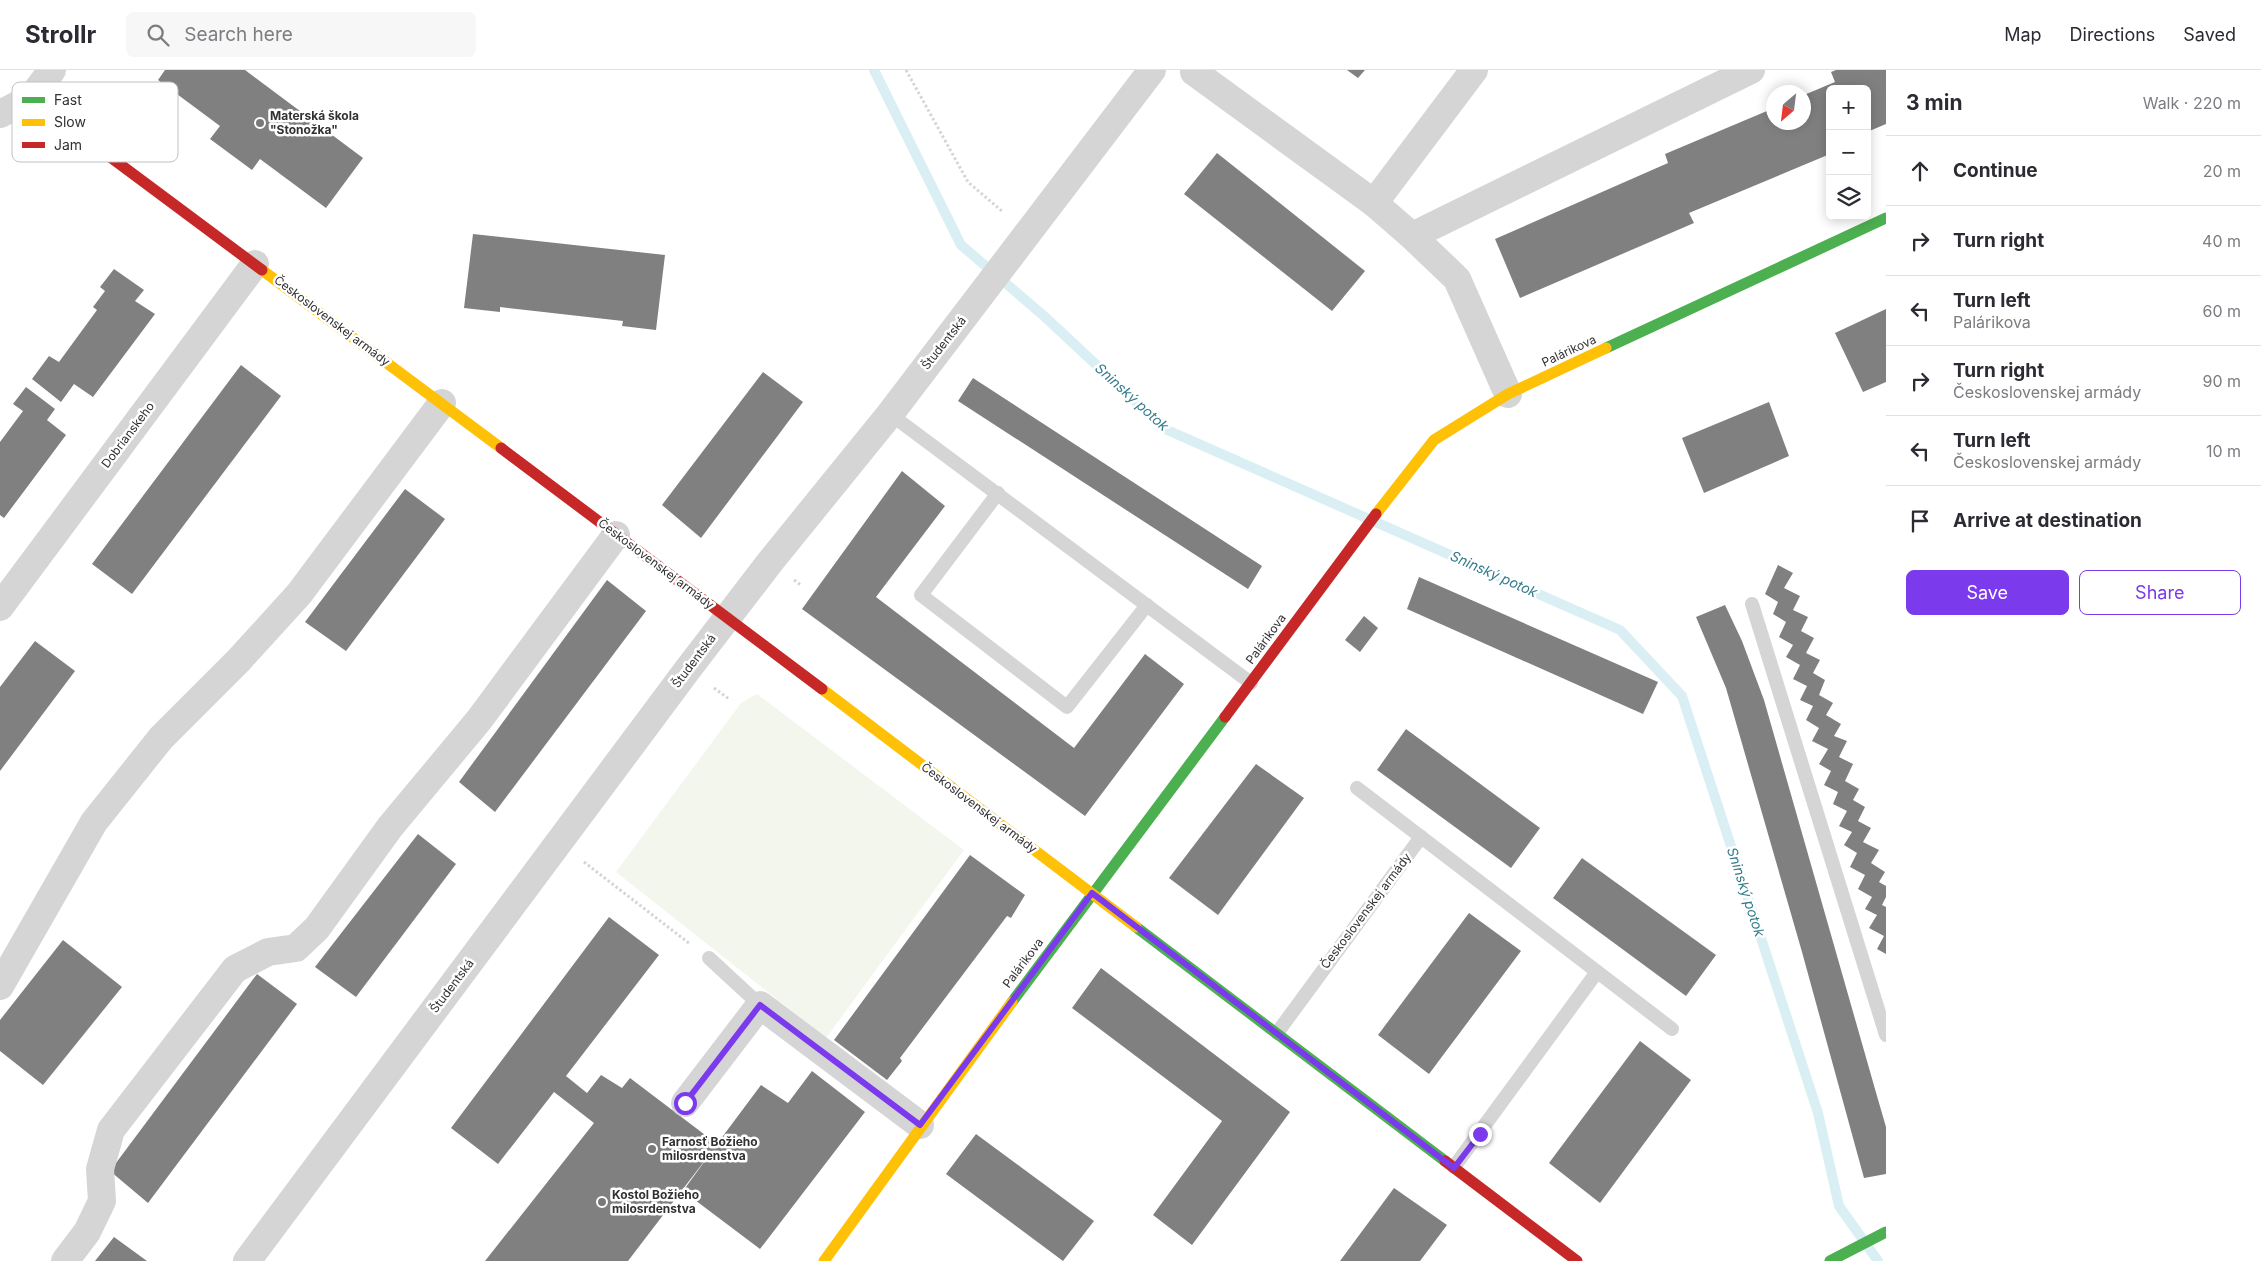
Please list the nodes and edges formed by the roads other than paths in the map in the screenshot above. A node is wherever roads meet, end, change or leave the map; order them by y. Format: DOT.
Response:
graph roads {
  1 [pos="52,70"];
  2 [pos="1152,70"];
  3 [pos="1474,70"];
  4 [pos="1751,70"];
  5 [pos="1194,72"];
  6 [pos="43,82"];
  7 [pos="12,108"];
  8 [pos="0,114"];
  9 [pos="117,162"];
  10 [pos="1374,203"];
  11 [pos="1886,218"];
  12 [pos="1412,236"];
  13 [pos="255,264"];
  14 [pos="1508,394"];
  15 [pos="442,403"];
  16 [pos="890,414"];
  17 [pos="998,493"];
  18 [pos="616,534"];
  19 [pos="1752,604"];
  20 [pos="1147,605"];
  21 [pos="0,607"];
  22 [pos="728,618"];
  23 [pos="1251,683"];
  24 [pos="1357,788"];
  25 [pos="1421,837"];
  26 [pos="1092,893"];
  27 [pos="709,958"];
  28 [pos="1597,972"];
  29 [pos="0,986"];
  30 [pos="760,1005"];
  31 [pos="1672,1029"];
  32 [pos="1277,1034"];
  33 [pos="1886,1035"];
  34 [pos="685,1103"];
  35 [pos="920,1125"];
  36 [pos="1454,1168"];
  37 [pos="1886,1232"];
  38 [pos="65,1261"];
  39 [pos="246,1261"];
  40 [pos="824,1261"];
  41 [pos="1577,1261"];
  42 [pos="1830,1261"];
  1 -- 6 [label="street"];
  2 -- 16 [label="street, Študentská"];
  3 -- 10 [label="street"];
  4 -- 12 [label="street"];
  5 -- 10 [label="street"];
  7 -- 8 [label="street"];
  9 -- 13 [label="street, Československej armády"];
  10 -- 12 [label="street"];
  11 -- 14 [label="street, Palárikova"];
  12 -- 14 [label="street"];
  13 -- 15 [label="street, Československej armády"];
  13 -- 21 [label="street, Dobrianskeho"];
  14 -- 23 [label="street, Palárikova"];
  15 -- 18 [label="street, Československej armády"];
  15 -- 29 [label="street"];
  16 -- 17 [label="lane"];
  16 -- 22 [label="street, Študentská"];
  17 -- 20 [label="lane"];
  17 -- 20 [label="lane"];
  18 -- 22 [label="street, Československej armády"];
  18 -- 38 [label="street"];
  19 -- 33 [label="lane"];
  20 -- 23 [label="lane"];
  22 -- 26 [label="street, Československej armády"];
  22 -- 39 [label="street, Študentská"];
  23 -- 26 [label="street, Palárikova"];
  24 -- 25 [label="lane"];
  25 -- 28 [label="lane"];
  25 -- 32 [label="lane, Československej armády"];
  26 -- 32 [label="street, Československej armády"];
  26 -- 35 [label="street, Palárikova"];
  27 -- 30 [label="lane"];
  28 -- 31 [label="lane"];
  28 -- 36 [label="lane"];
  30 -- 34 [label="street"];
  30 -- 35 [label="street"];
  32 -- 36 [label="street, Československej armády"];
  35 -- 40 [label="street, Palárikova"];
  36 -- 41 [label="street, Československej armády"];
  37 -- 42 [label="street"];
}
